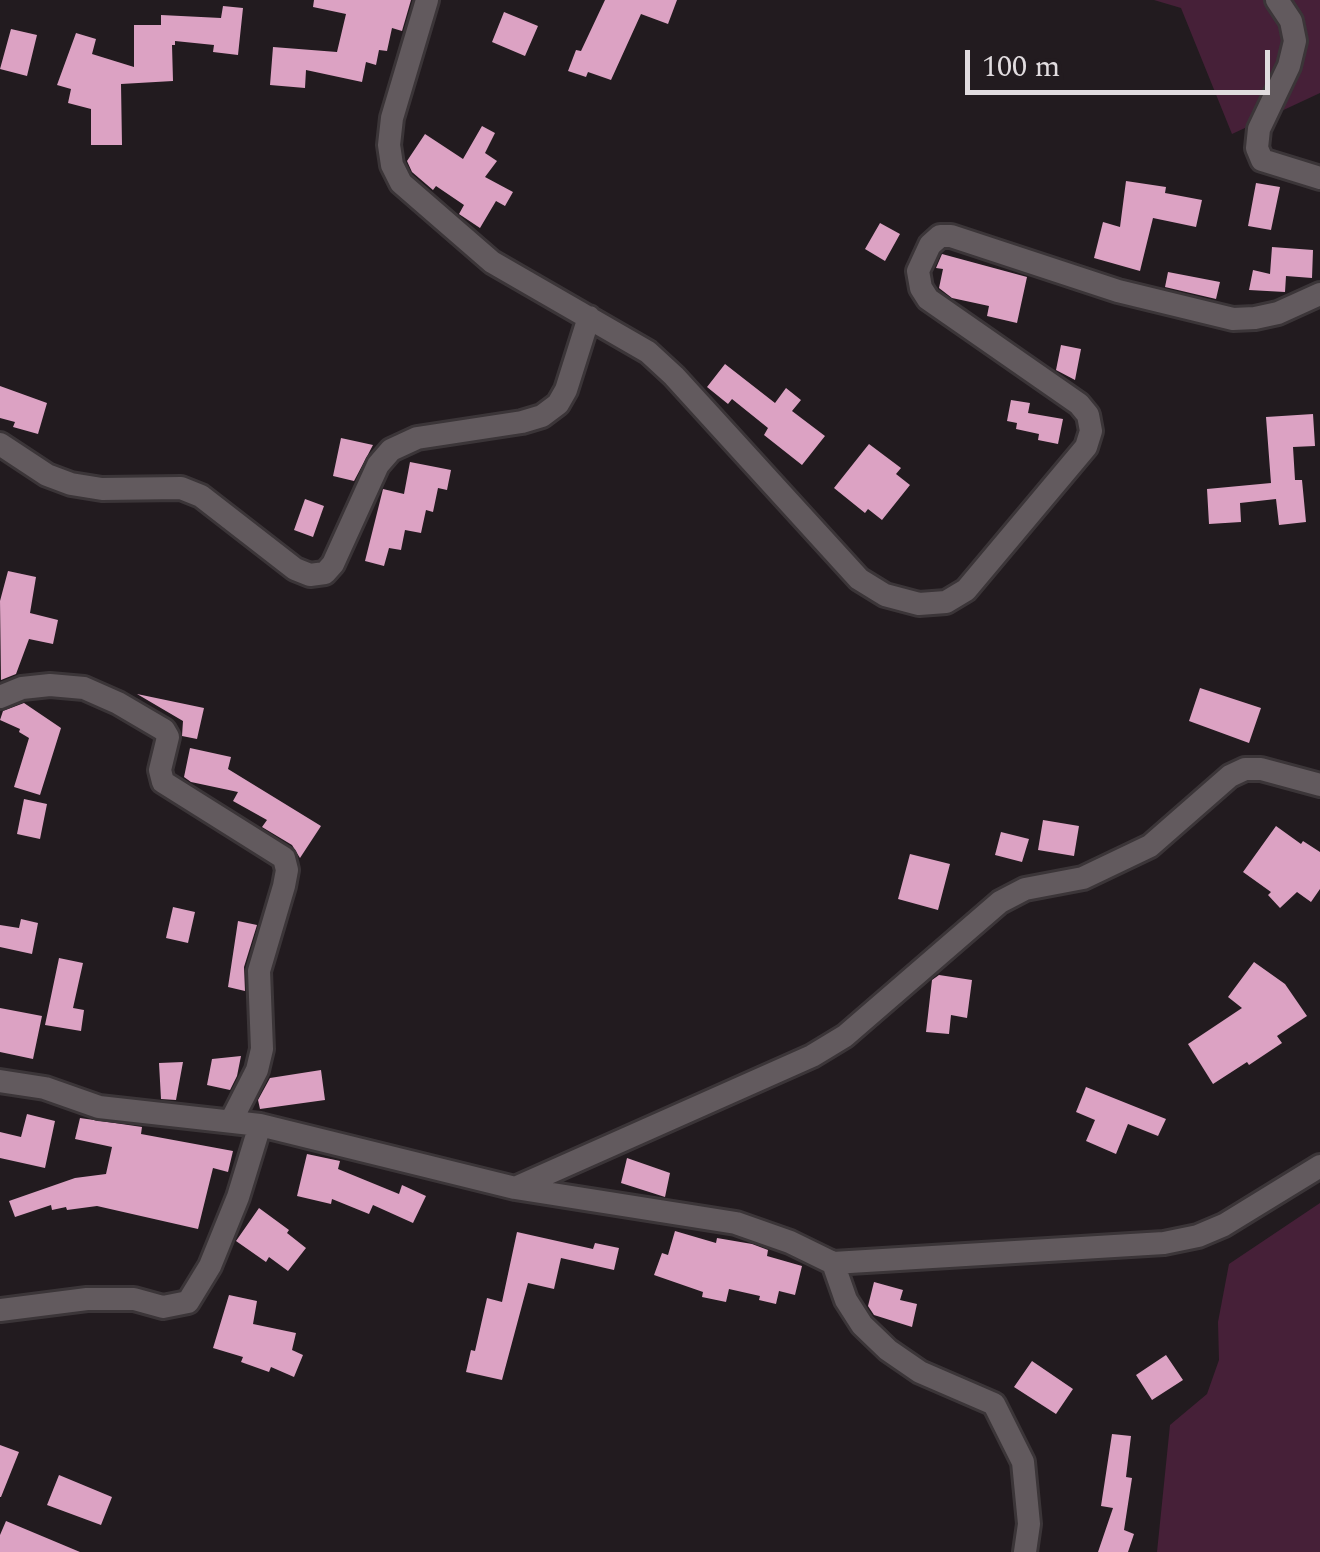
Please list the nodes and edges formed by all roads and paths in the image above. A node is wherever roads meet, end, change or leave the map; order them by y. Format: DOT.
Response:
graph roads {
  1 [pos="427,0"];
  2 [pos="1276,0"];
  3 [pos="1320,178"];
  4 [pos="1320,294"];
  5 [pos="589,318"];
  6 [pos="0,444"];
  7 [pos="0,697"];
  8 [pos="1320,785"];
  9 [pos="0,1081"];
  10 [pos="232,1119"];
  11 [pos="260,1124"];
  12 [pos="1320,1166"];
  13 [pos="516,1188"];
  14 [pos="833,1263"];
  15 [pos="0,1310"];
  16 [pos="1024,1552"];
  1 -- 5 [label="street"];
  2 -- 3 [label="street"];
  4 -- 5 [label="street"];
  5 -- 6 [label="street"];
  7 -- 10 [label="street"];
  8 -- 13 [label="street"];
  9 -- 10 [label="street"];
  10 -- 11 [label="street"];
  11 -- 13 [label="street"];
  11 -- 15 [label="street"];
  12 -- 14 [label="street"];
  13 -- 14 [label="street"];
  14 -- 16 [label="street"];
}
